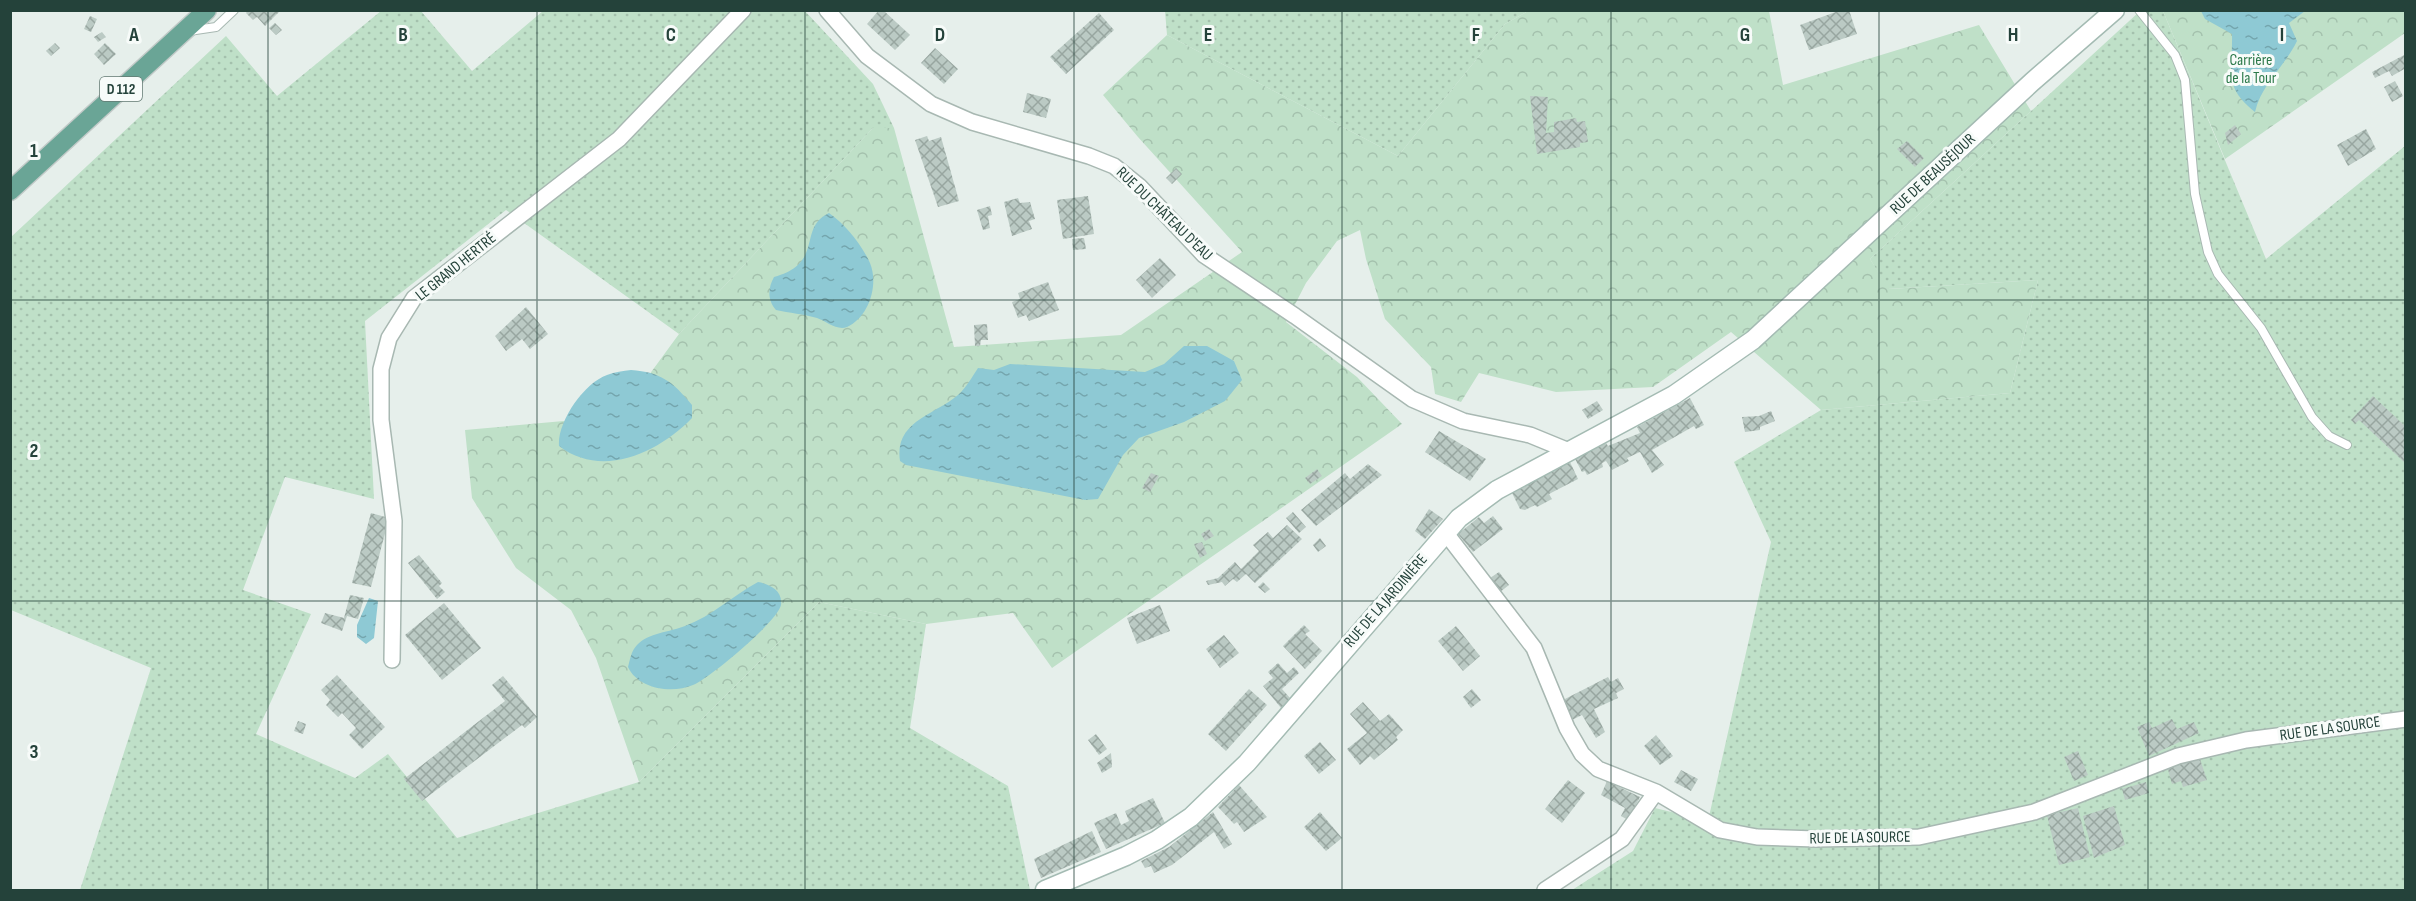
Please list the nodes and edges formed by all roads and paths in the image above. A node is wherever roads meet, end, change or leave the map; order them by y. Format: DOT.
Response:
graph roads {
  1 [pos="189,10"];
  2 [pos="207,10"];
  3 [pos="234,10"];
  4 [pos="743,10"];
  5 [pos="827,10"];
  6 [pos="2115,10"];
  7 [pos="2139,10"];
  8 [pos="185,31"];
  9 [pos="10,191"];
  10 [pos="1753,340"];
  11 [pos="2347,445"];
  12 [pos="1569,451"];
  13 [pos="1445,532"];
  14 [pos="392,660"];
  15 [pos="2406,719"];
  16 [pos="1656,792"];
  17 [pos="1045,891"];
  18 [pos="1545,891"];
  1 -- 8 [label="lane"];
  2 -- 8 [label="main road, D 112"];
  3 -- 8 [label="lane"];
  4 -- 14 [label="street, LE GRAND HERTRÉ"];
  5 -- 12 [label="street, RUE DU CHÂTEAU D'EAU"];
  6 -- 10 [label="street, RUE DE BEAUSÉJOUR"];
  7 -- 11 [label="lane"];
  8 -- 9 [label="main road, D 112"];
  10 -- 12 [label="street, RUE DE LA JARDINIÈRE"];
  12 -- 13 [label="street, RUE DE LA JARDINIÈRE"];
  13 -- 16 [label="street, RUE DE LA SOURCE"];
  13 -- 17 [label="street, RUE DE LA JARDINIÈRE"];
  15 -- 16 [label="street, RUE DE LA SOURCE"];
  16 -- 18 [label="street"];
}
